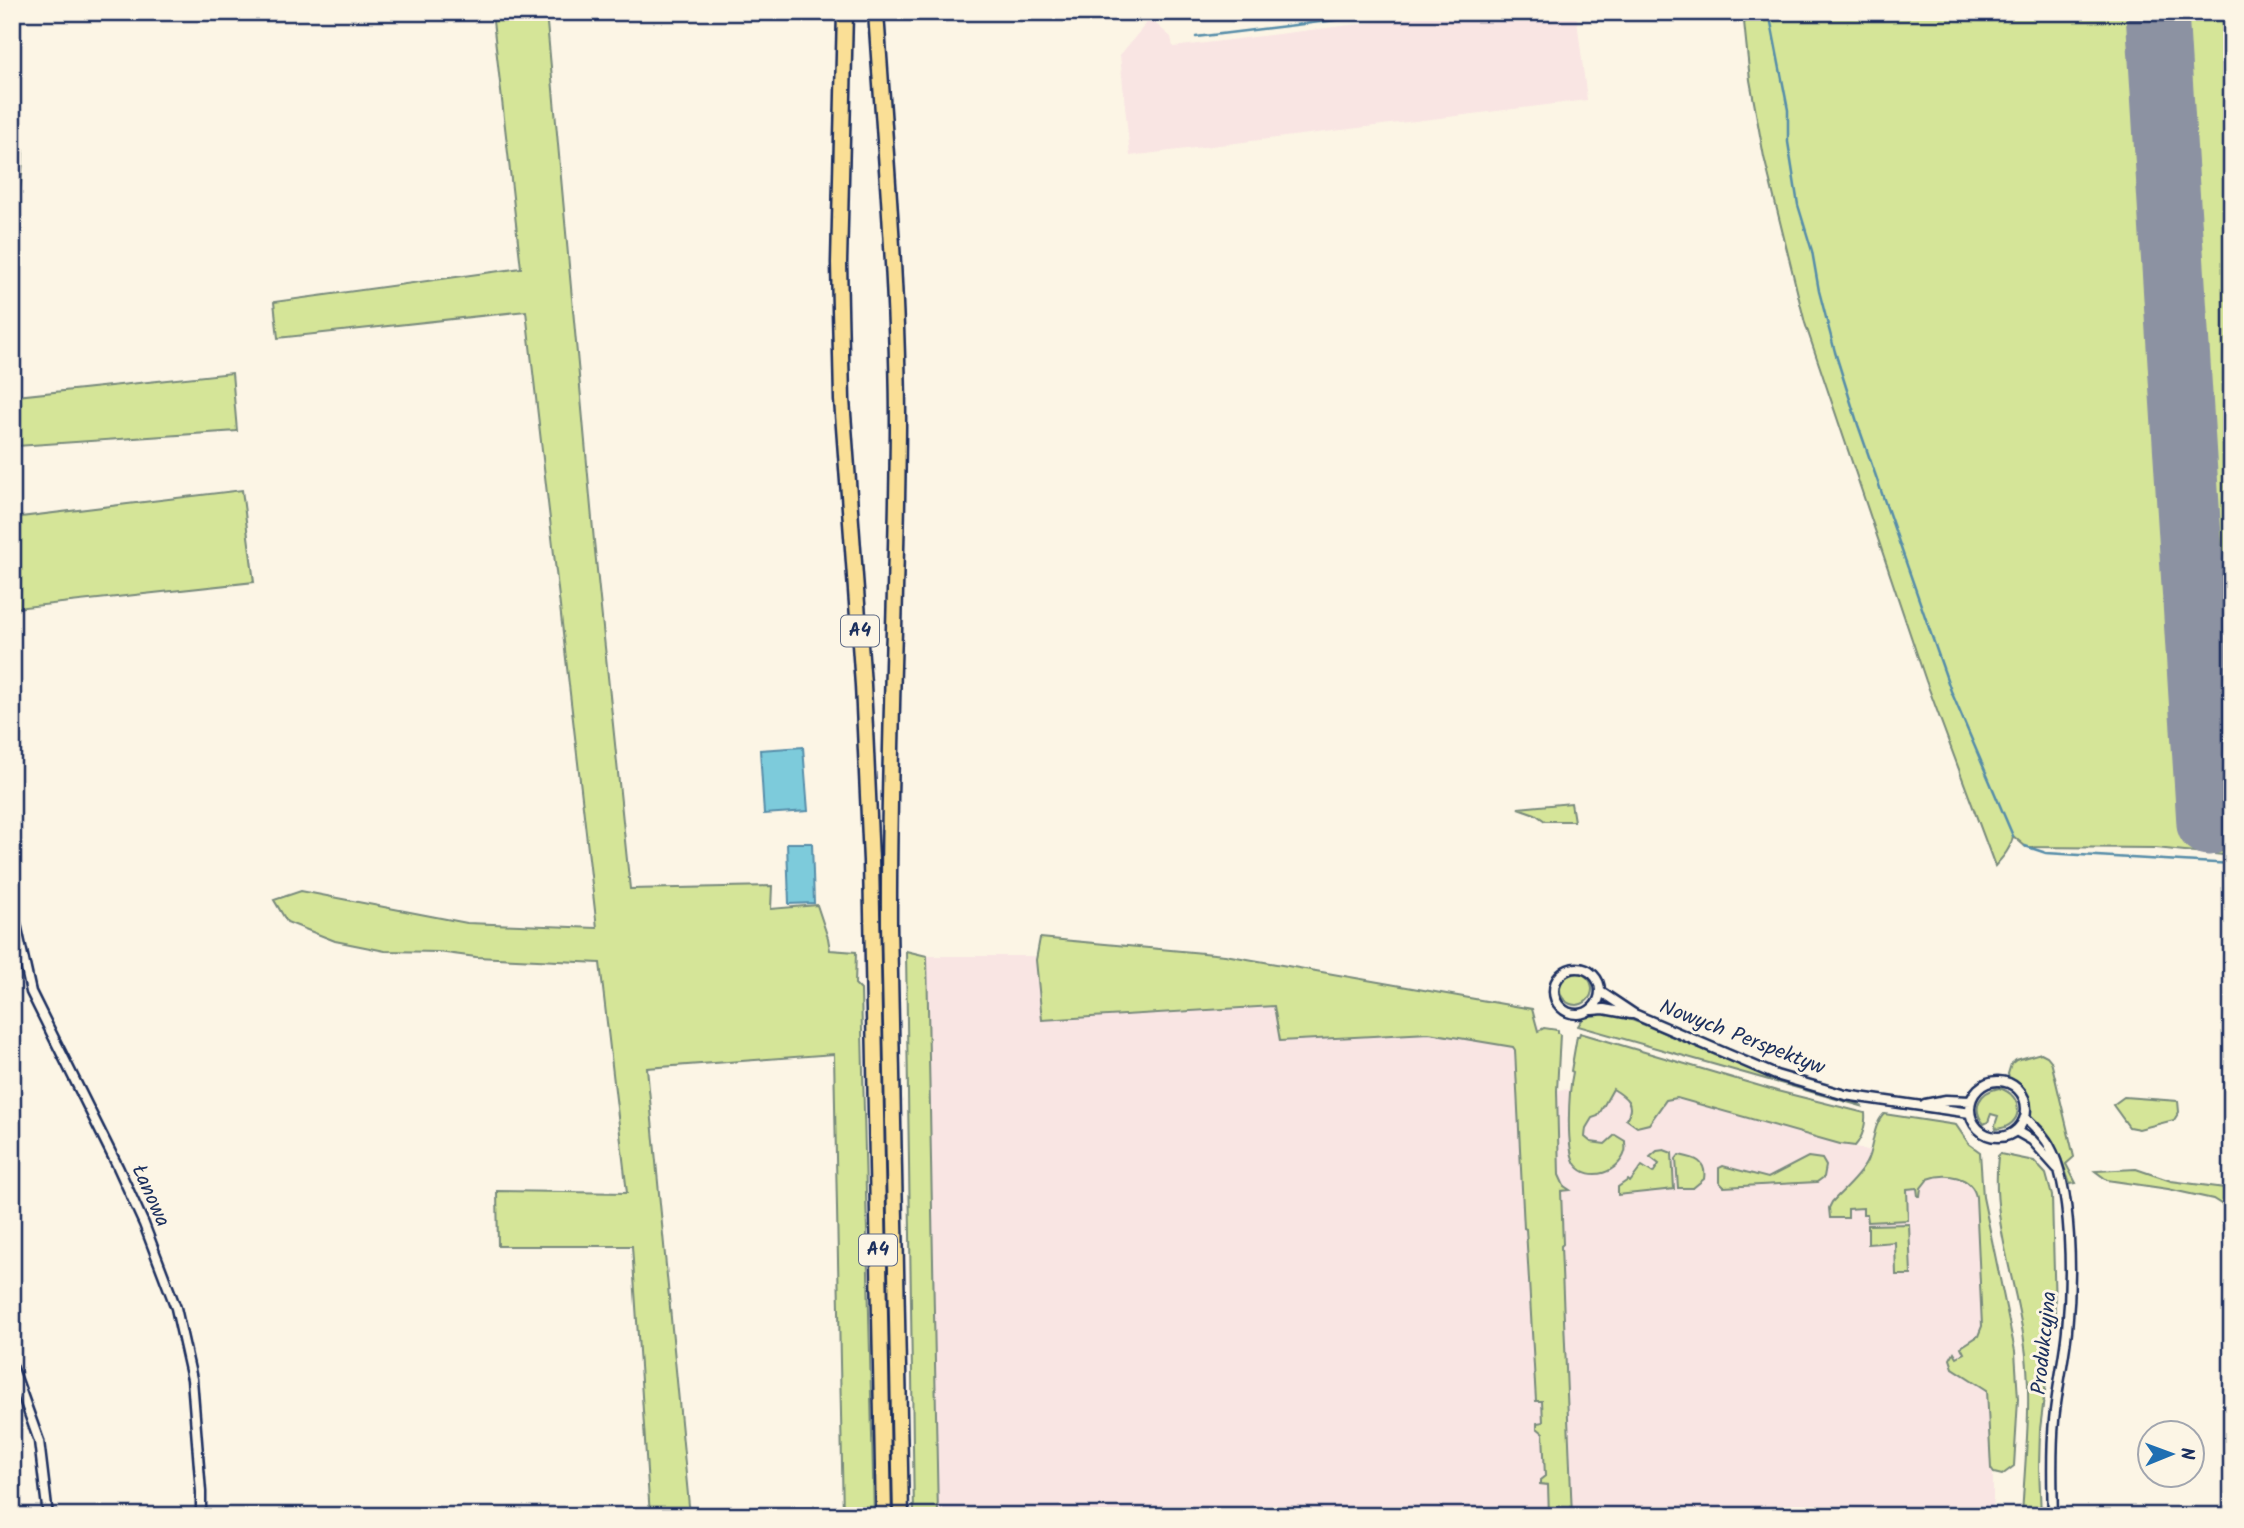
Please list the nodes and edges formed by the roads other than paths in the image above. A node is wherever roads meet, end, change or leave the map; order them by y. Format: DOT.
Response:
graph roads {
  1 [pos="845,12"];
  2 [pos="876,12"];
  3 [pos="12,906"];
  4 [pos="1601,992"];
  5 [pos="1589,1011"];
  6 [pos="1634,1014"];
  7 [pos="1971,1101"];
  8 [pos="1922,1105"];
  9 [pos="1970,1113"];
  10 [pos="2025,1117"];
  11 [pos="2016,1131"];
  12 [pos="2061,1173"];
  13 [pos="12,1366"];
  14 [pos="48,1516"];
  15 [pos="201,1516"];
  16 [pos="884,1516"];
  17 [pos="901,1516"];
  18 [pos="2053,1516"];
  1 -- 16 [label="highway, A4"];
  2 -- 17 [label="highway, A4"];
  3 -- 15 [label="street, Łanowa"];
  4 -- 5 [label="street"];
  4 -- 5 [label="street"];
  4 -- 6 [label="street, Nowych Perspektyw"];
  5 -- 6 [label="street, Nowych Perspektyw"];
  6 -- 8 [label="street, Nowych Perspektyw"];
  7 -- 8 [label="street, Nowych Perspektyw"];
  7 -- 9 [label="street"];
  7 -- 10 [label="street"];
  8 -- 9 [label="street, Nowych Perspektyw"];
  9 -- 11 [label="street"];
  10 -- 11 [label="street"];
  10 -- 12 [label="street, Produkcyjna"];
  11 -- 12 [label="street"];
  12 -- 18 [label="street, Produkcyjna"];
  13 -- 14 [label="street"];
}
